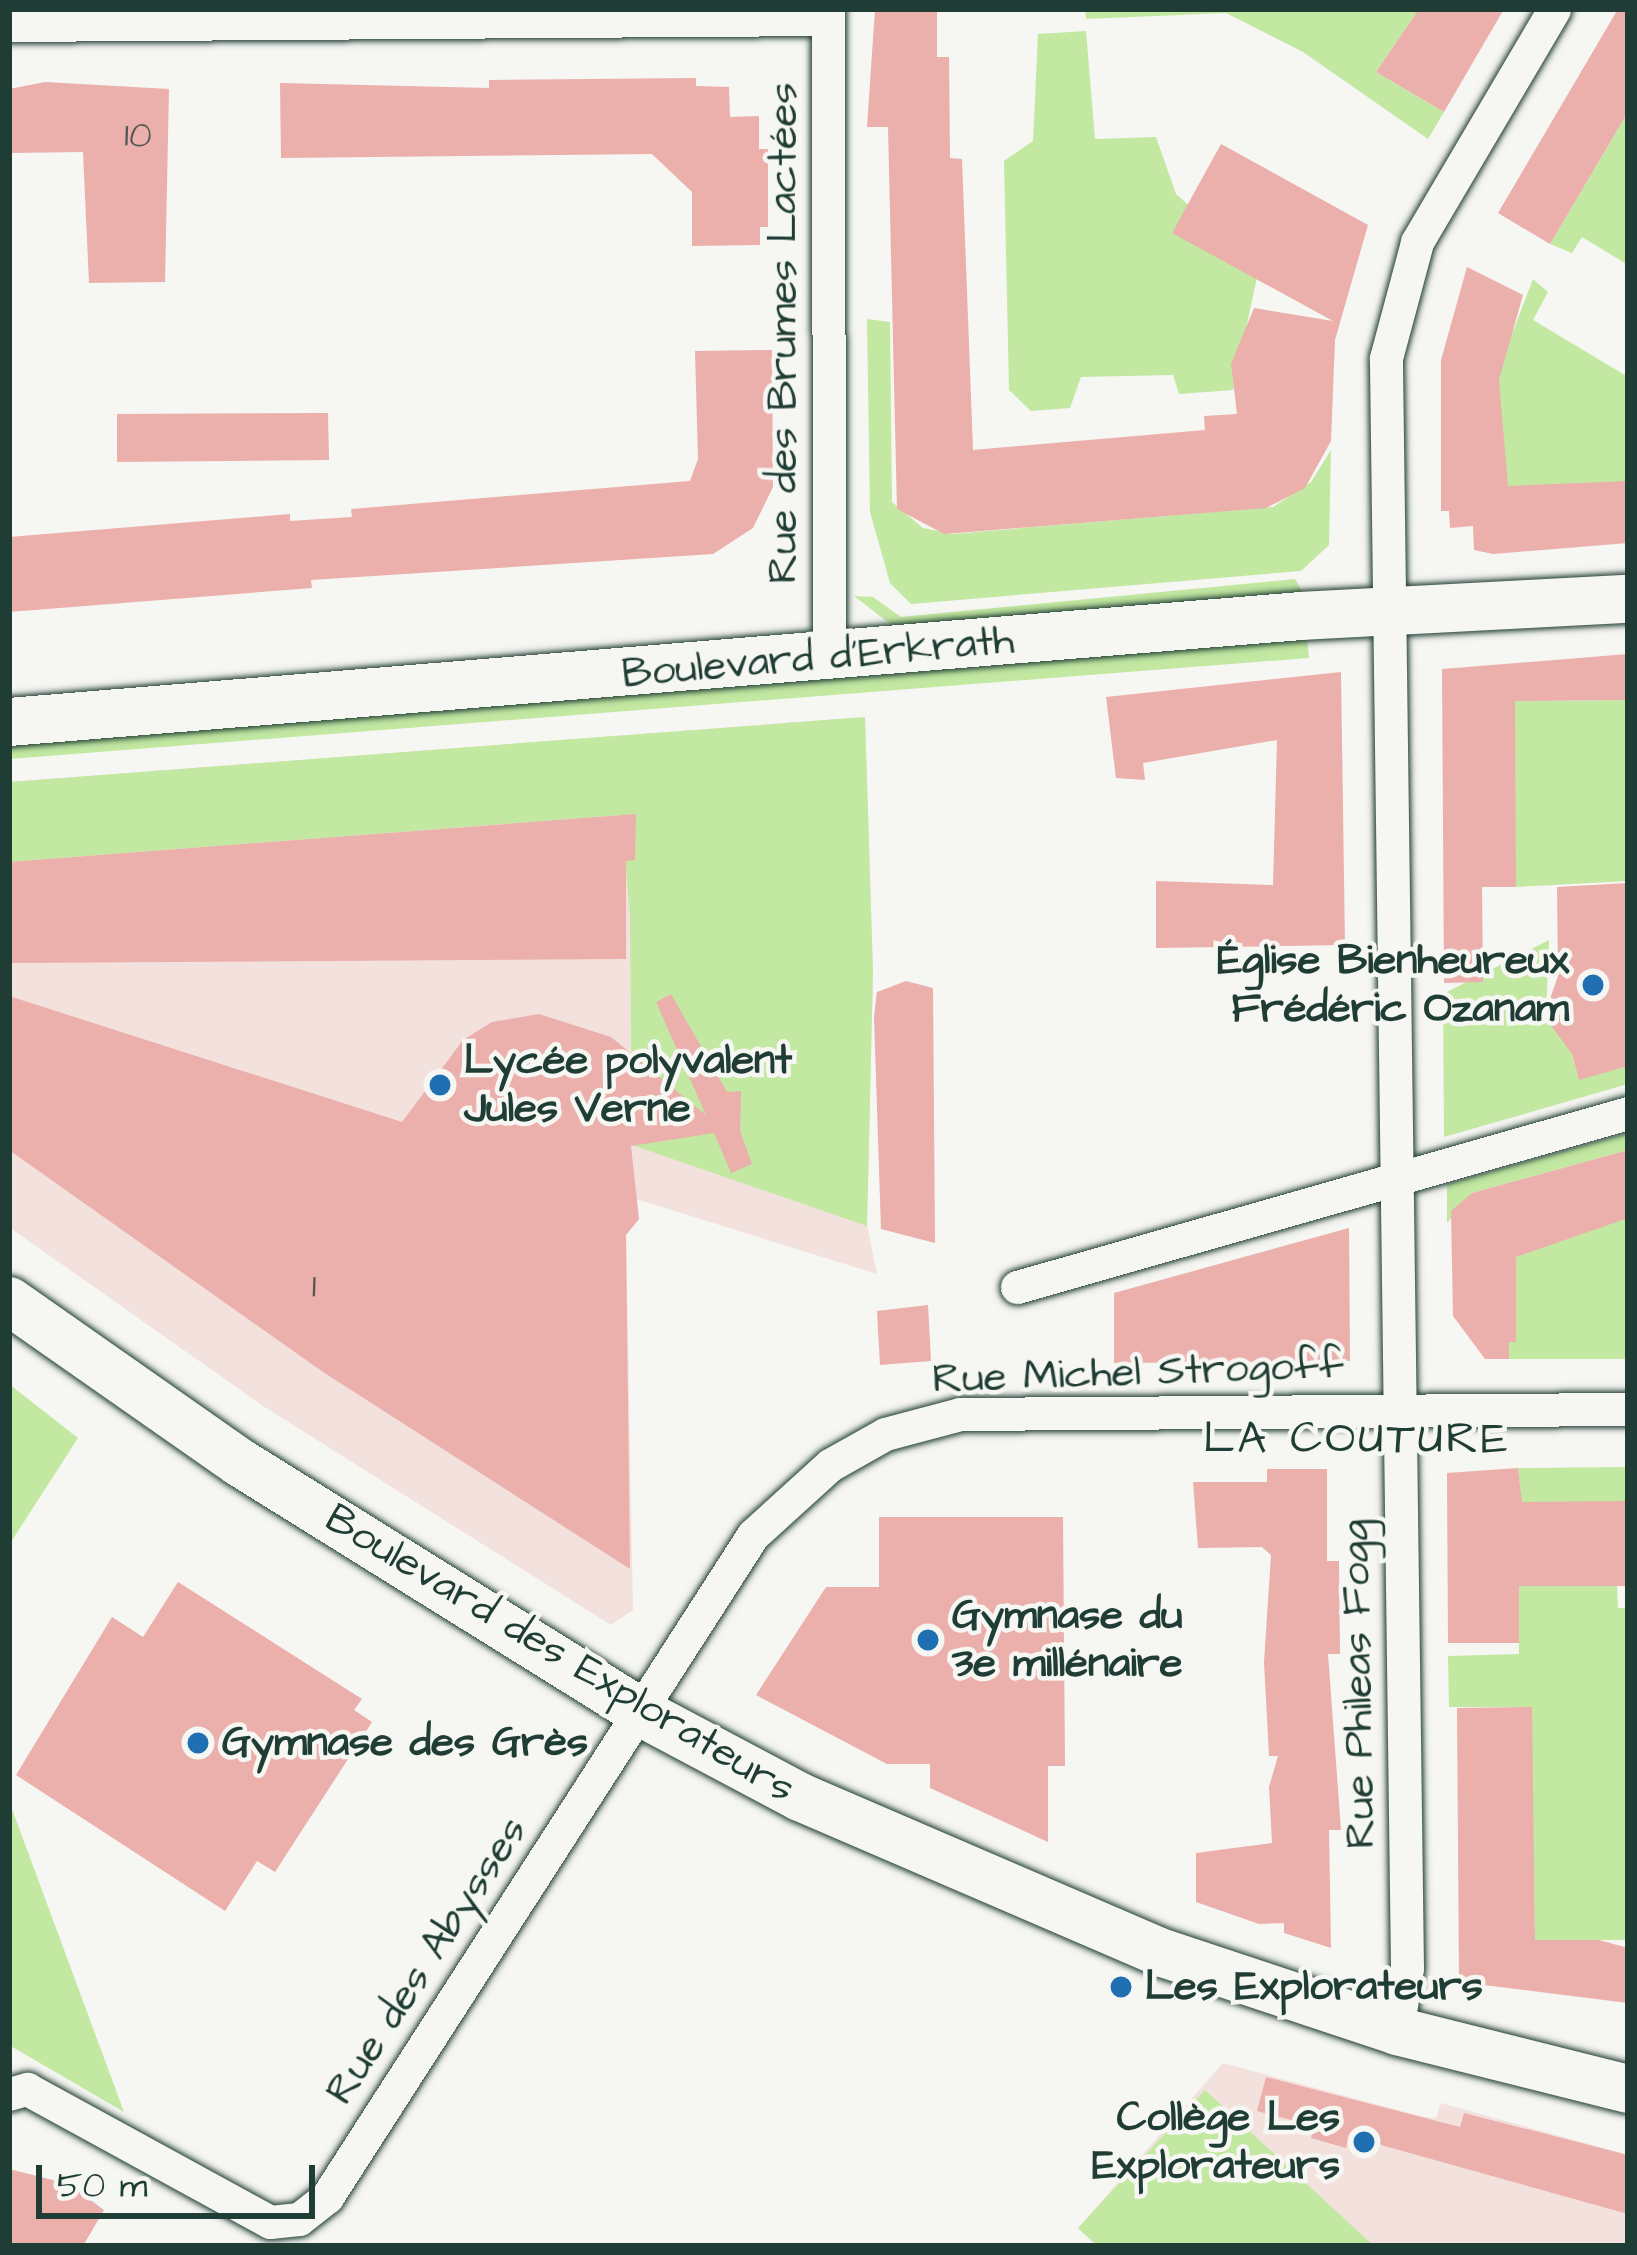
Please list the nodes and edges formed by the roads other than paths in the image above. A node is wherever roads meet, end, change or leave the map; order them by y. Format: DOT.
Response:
graph roads {
  1 [pos="1554,9"];
  2 [pos="828,14"];
  3 [pos="9,25"];
  4 [pos="1628,599"];
  5 [pos="1394,615"];
  6 [pos="829,657"];
  7 [pos="9,722"];
  8 [pos="1628,1113"];
  9 [pos="1398,1174"];
  10 [pos="1016,1287"];
  11 [pos="9,1301"];
  12 [pos="1628,1409"];
  13 [pos="1401,1411"];
  14 [pos="642,1712"];
  15 [pos="1397,2031"];
  16 [pos="1628,2089"];
  17 [pos="9,2094"];
  1 -- 5 [label="street, Rue Phileas Fogg"];
  2 -- 3 [label="street"];
  2 -- 6 [label="street, Rue des Brumes Lactées"];
  4 -- 5 [label="street, Boulevard d'Erkrath"];
  5 -- 6 [label="street, Boulevard d'Erkrath"];
  5 -- 9 [label="street, Rue Phileas Fogg"];
  6 -- 7 [label="street, Boulevard d'Erkrath"];
  8 -- 9 [label="street"];
  9 -- 10 [label="street"];
  9 -- 13 [label="street, Rue Phileas Fogg"];
  11 -- 14 [label="street, Boulevard des Explorateurs"];
  12 -- 13 [label="street, Rue Michel Strogoff"];
  13 -- 14 [label="street, Rue Michel Strogoff"];
  13 -- 15 [label="street, Rue Phileas Fogg"];
  14 -- 15 [label="street, Boulevard des Explorateurs"];
  14 -- 17 [label="street, Rue des Abysses"];
  15 -- 16 [label="street, Boulevard des Explorateurs"];
}
